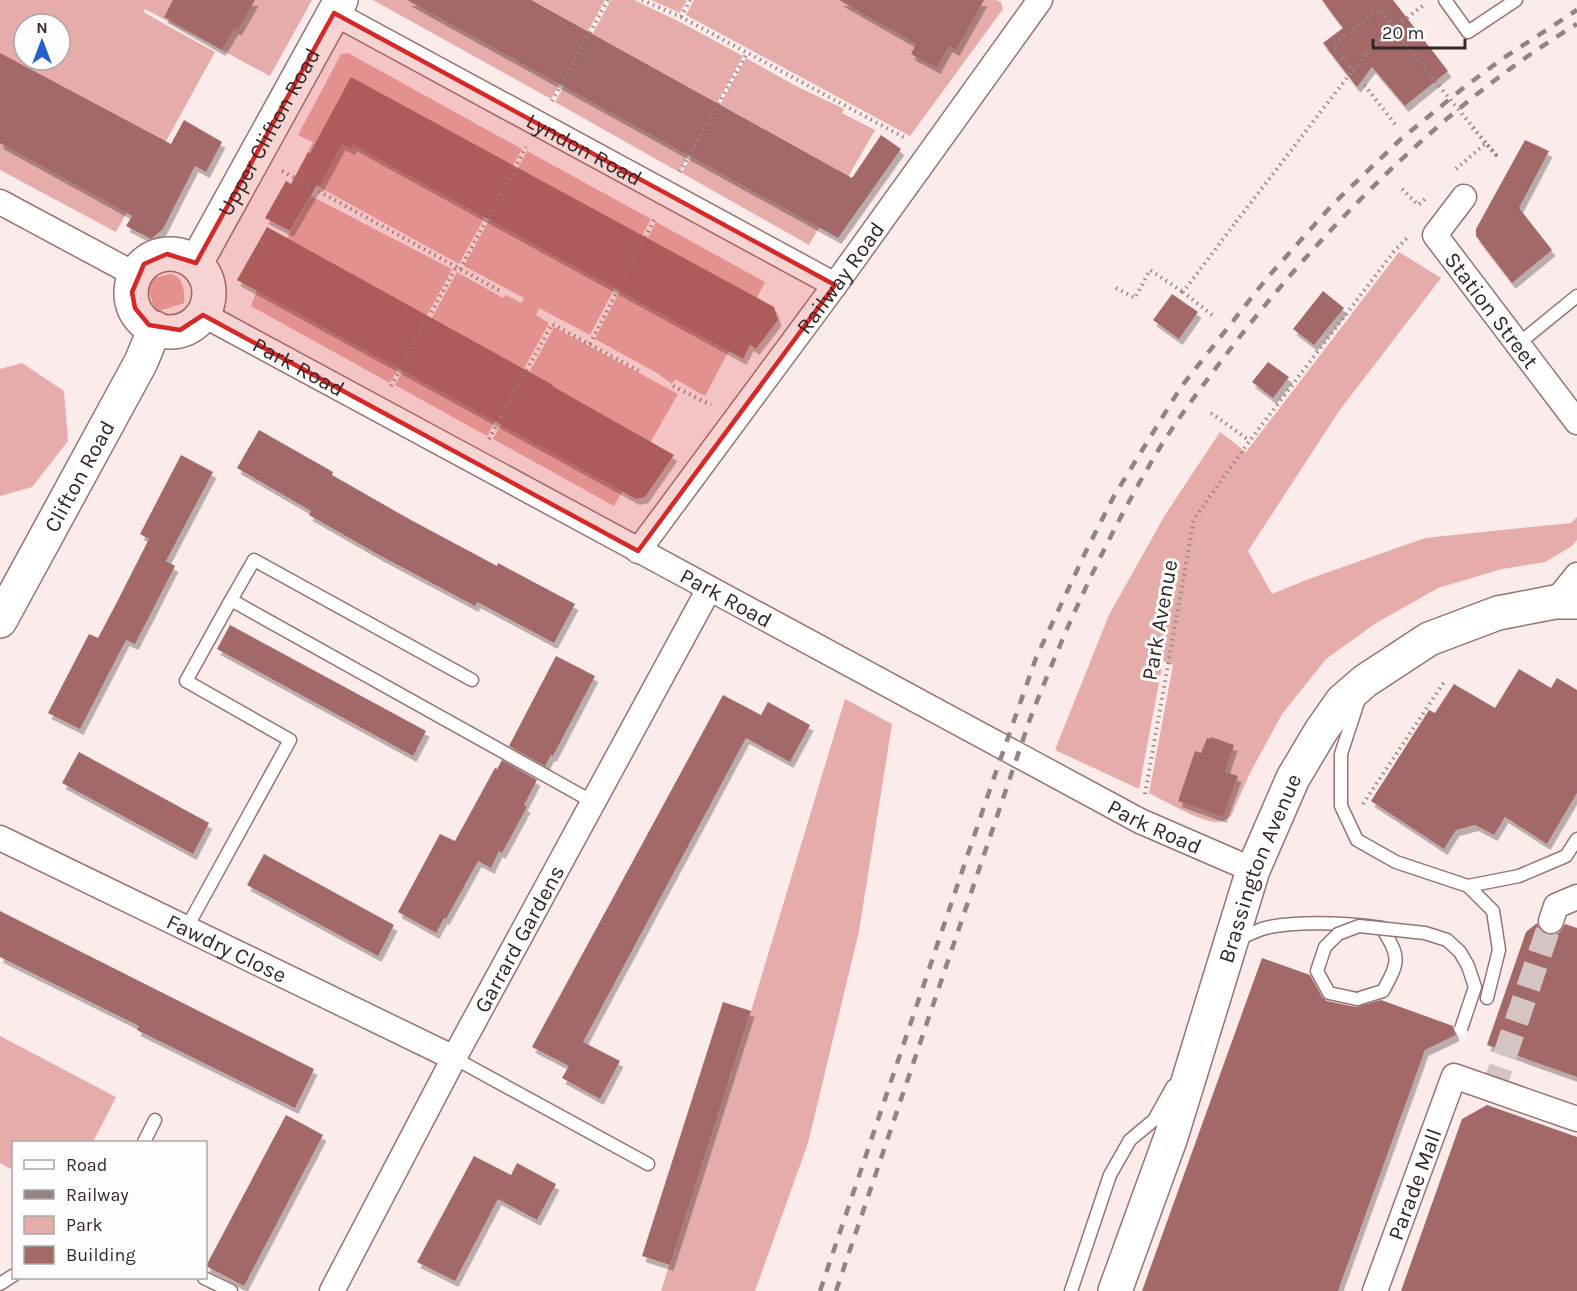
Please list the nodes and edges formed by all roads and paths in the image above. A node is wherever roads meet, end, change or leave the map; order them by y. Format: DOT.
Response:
graph roads {
  1 [pos="642,0"];
  2 [pos="690,0"];
  3 [pos="1040,0"];
  4 [pos="1430,0"];
  5 [pos="1445,0"];
  6 [pos="1516,0"];
  7 [pos="337,7"];
  8 [pos="681,17"];
  9 [pos="1394,28"];
  10 [pos="1395,124"];
  11 [pos="1473,127"];
  12 [pos="1486,143"];
  13 [pos="930,152"];
  14 [pos="255,156"];
  15 [pos="1450,176"];
  16 [pos="1402,189"];
  17 [pos="1464,197"];
  18 [pos="0,202"];
  19 [pos="1418,206"];
  20 [pos="1416,228"];
  21 [pos="196,263"];
  22 [pos="456,267"];
  23 [pos="136,275"];
  24 [pos="835,285"];
  25 [pos="1116,288"];
  26 [pos="502,292"];
  27 [pos="1183,292"];
  28 [pos="1577,296"];
  29 [pos="202,315"];
  30 [pos="1212,315"];
  31 [pos="155,328"];
  32 [pos="1518,344"];
  33 [pos="639,371"];
  34 [pos="673,386"];
  35 [pos="378,410"];
  36 [pos="1211,413"];
  37 [pos="736,418"];
  38 [pos="1577,422"];
  39 [pos="1250,441"];
  40 [pos="475,463"];
  41 [pos="638,551"];
  42 [pos="1577,575"];
  43 [pos="709,589"];
  44 [pos="231,600"];
  45 [pos="1566,602"];
  46 [pos="0,621"];
  47 [pos="472,680"];
  48 [pos="1365,681"];
  49 [pos="1444,682"];
  50 [pos="593,802"];
  51 [pos="1140,821"];
  52 [pos="1350,825"];
  53 [pos="0,838"];
  54 [pos="1577,839"];
  55 [pos="1253,870"];
  56 [pos="1468,886"];
  57 [pos="1577,897"];
  58 [pos="1551,921"];
  59 [pos="186,929"];
  60 [pos="1230,942"];
  61 [pos="1487,998"];
  62 [pos="1461,1029"];
  63 [pos="1203,1035"];
  64 [pos="454,1058"];
  65 [pos="1577,1119"];
  66 [pos="155,1120"];
  67 [pos="145,1141"];
  68 [pos="648,1164"];
  69 [pos="206,1279"];
  70 [pos="231,1291"];
  71 [pos="332,1291"];
  72 [pos="1071,1291"];
  73 [pos="1115,1291"];
  74 [pos="1375,1291"];
  1 -- 8 [label="path"];
  2 -- 8 [label="path"];
  3 -- 13 [label="street, Railway Road"];
  4 -- 9 [label="path"];
  5 -- 6 [label="lane"];
  7 -- 14 [label="street, Upper Clifton Road"];
  7 -- 24 [label="street, Lyndon Road"];
  8 -- 13 [label="path"];
  9 -- 10 [label="path"];
  9 -- 12 [label="path, bridge"];
  9 -- 27 [label="path, bridge"];
  11 -- 12 [label="path"];
  12 -- 15 [label="path"];
  13 -- 24 [label="street, Railway Road"];
  14 -- 21 [label="street, Upper Clifton Road"];
  14 -- 22 [label="path"];
  16 -- 19 [label="path"];
  17 -- 32 [label="street, Station Street"];
  18 -- 23 [label="street"];
  20 -- 39 [label="path, Park Avenue"];
  21 -- 23 [label="street"];
  21 -- 29 [label="street"];
  22 -- 26 [label="path"];
  22 -- 35 [label="path"];
  23 -- 31 [label="street"];
  24 -- 37 [label="street, Railway Road"];
  25 -- 27 [label="path"];
  27 -- 30 [label="path"];
  28 -- 32 [label="lane"];
  29 -- 31 [label="street"];
  29 -- 35 [label="street, Park Road"];
  31 -- 46 [label="street, Clifton Road"];
  32 -- 38 [label="street, Station Street"];
  33 -- 40 [label="path"];
  34 -- 37 [label="path"];
  35 -- 40 [label="street, Park Road"];
  36 -- 39 [label="path"];
  37 -- 41 [label="street, Railway Road"];
  39 -- 51 [label="path, Park Avenue"];
  40 -- 41 [label="street, Park Road"];
  41 -- 43 [label="street, Park Road"];
  42 -- 45 [label="street"];
  43 -- 50 [label="street, Garrard Gardens"];
  43 -- 51 [label="street, Park Road"];
  44 -- 47 [label="lane"];
  44 -- 50 [label="lane"];
  44 -- 59 [label="lane"];
  45 -- 48 [label="street, Brassington Avenue"];
  48 -- 52 [label="lane"];
  48 -- 55 [label="street, Brassington Avenue"];
  49 -- 52 [label="path"];
  50 -- 64 [label="street, Garrard Gardens"];
  51 -- 55 [label="street, Park Road"];
  52 -- 56 [label="lane"];
  53 -- 59 [label="street, Fawdry Close"];
  54 -- 56 [label="lane"];
  55 -- 60 [label="street, Brassington Avenue"];
  56 -- 61 [label="lane"];
  57 -- 58 [label="street"];
  59 -- 64 [label="street, Fawdry Close"];
  60 -- 62 [label="lane, bridge"];
  60 -- 63 [label="street, Brassington Avenue"];
  63 -- 72 [label="lane"];
  63 -- 73 [label="street, Brassington Avenue"];
  64 -- 68 [label="lane"];
  64 -- 71 [label="street, Garrard Gardens"];
  65 -- 74 [label="street, Parade Mall"];
  66 -- 67 [label="lane"];
  69 -- 70 [label="lane"];
}
